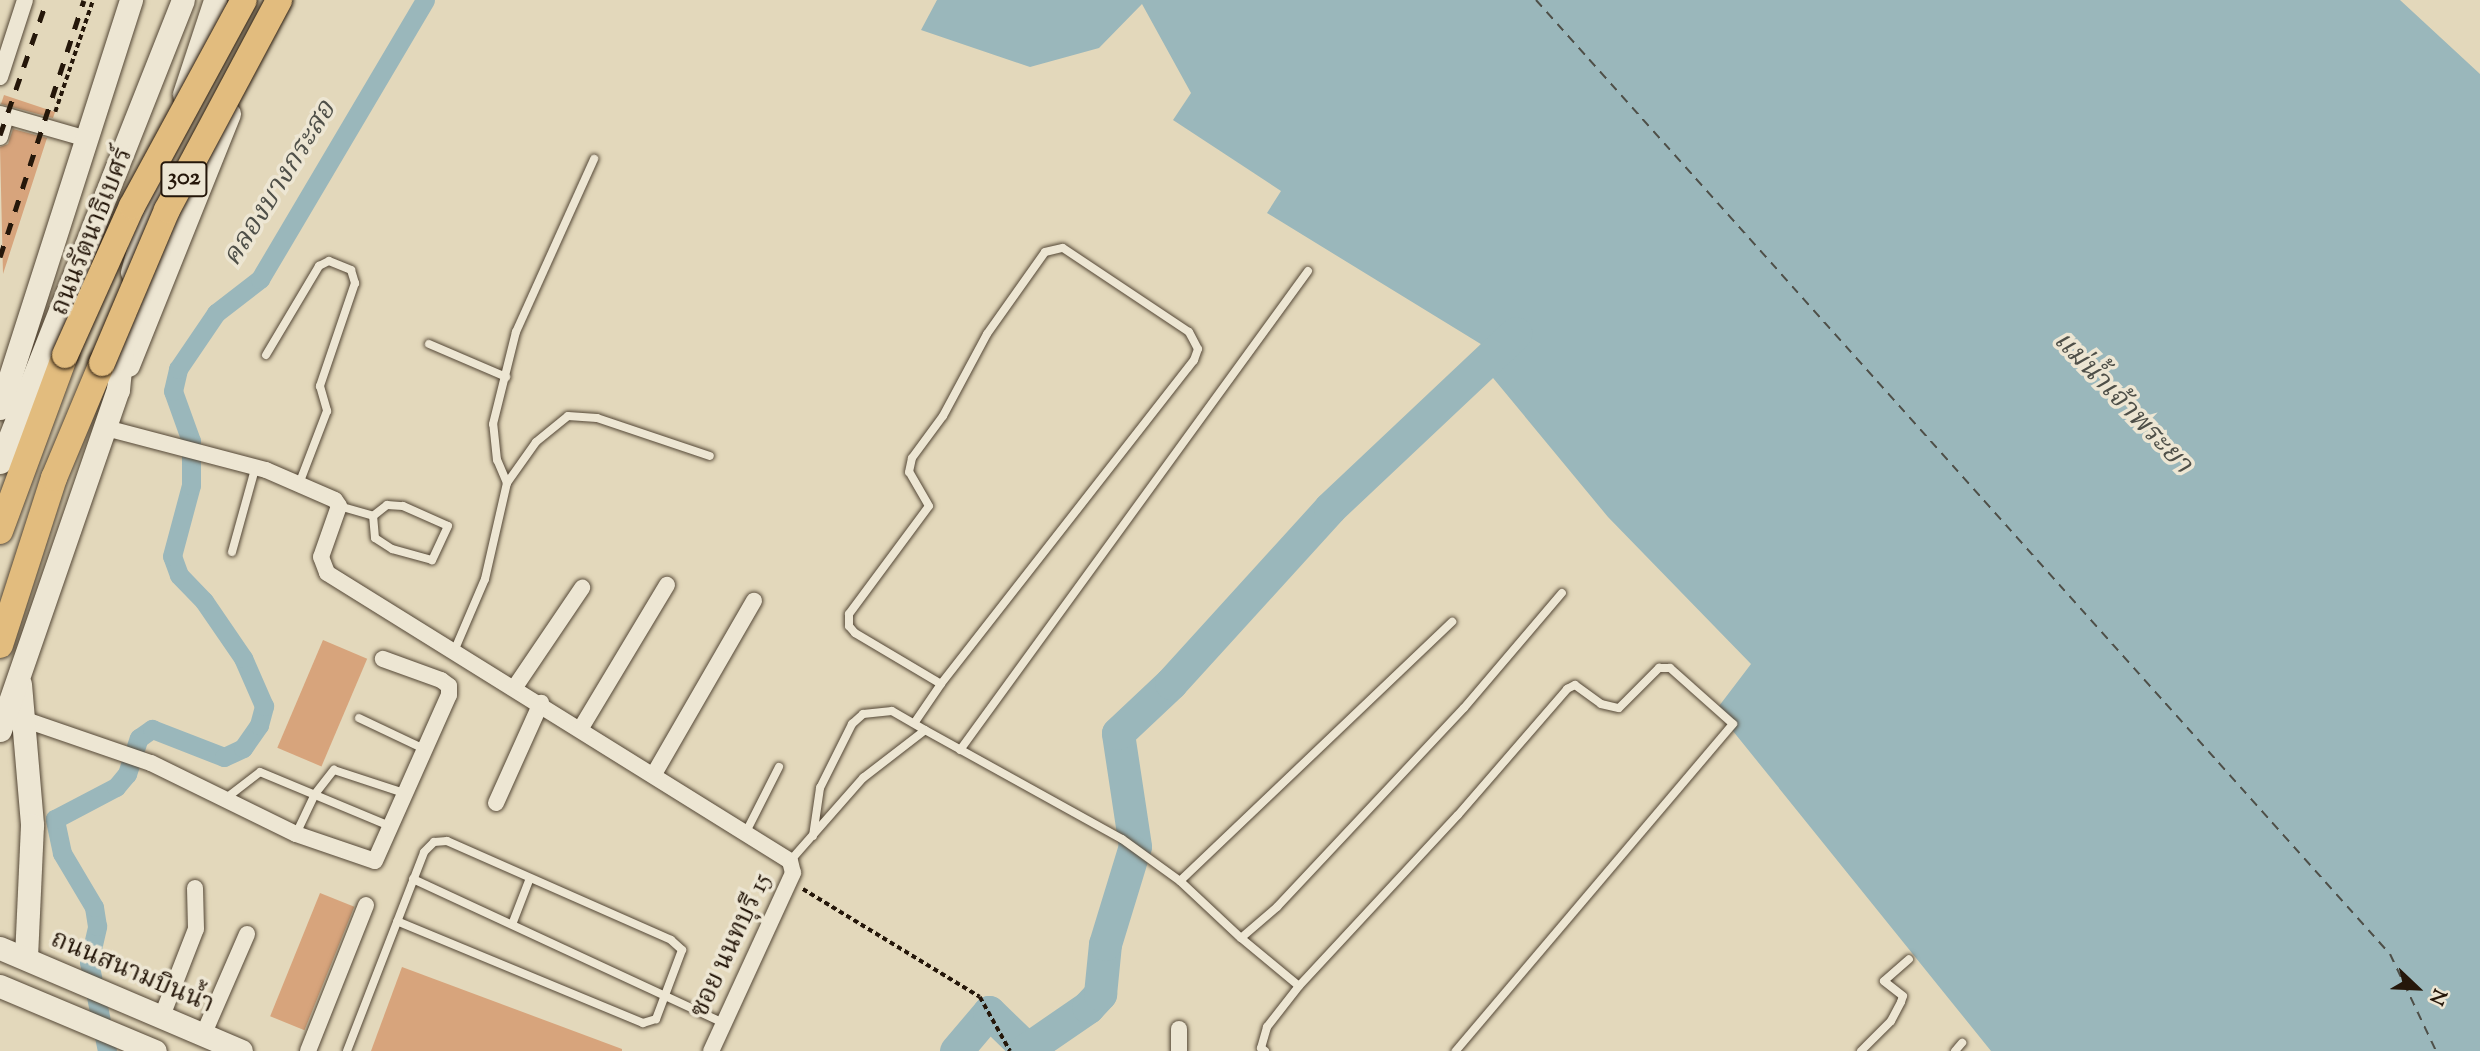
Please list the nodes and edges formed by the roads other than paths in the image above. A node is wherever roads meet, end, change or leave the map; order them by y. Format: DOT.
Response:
graph roads {
  1 [pos="26,0"];
  2 [pos="131,0"];
  3 [pos="183,0"];
  4 [pos="215,0"];
  5 [pos="244,0"];
  6 [pos="272,0"];
  7 [pos="279,0"];
  8 [pos="0,77"];
  9 [pos="3,115"];
  10 [pos="0,137"];
  11 [pos="86,139"];
  12 [pos="594,159"];
  13 [pos="1308,271"];
  14 [pos="429,344"];
  15 [pos="265,355"];
  16 [pos="506,377"];
  17 [pos="118,390"];
  18 [pos="0,408"];
  19 [pos="106,428"];
  20 [pos="710,456"];
  21 [pos="0,462"];
  22 [pos="255,469"];
  23 [pos="507,483"];
  24 [pos="299,484"];
  25 [pos="339,506"];
  26 [pos="373,516"];
  27 [pos="0,531"];
  28 [pos="232,552"];
  29 [pos="667,585"];
  30 [pos="582,589"];
  31 [pos="1562,593"];
  32 [pos="754,601"];
  33 [pos="1452,622"];
  34 [pos="0,645"];
  35 [pos="455,649"];
  36 [pos="383,659"];
  37 [pos="19,677"];
  38 [pos="941,684"];
  39 [pos="515,687"];
  40 [pos="541,703"];
  41 [pos="23,719"];
  42 [pos="359,719"];
  43 [pos="915,722"];
  44 [pos="582,728"];
  45 [pos="0,730"];
  46 [pos="925,730"];
  47 [pos="424,750"];
  48 [pos="960,750"];
  49 [pos="779,767"];
  50 [pos="654,774"];
  51 [pos="404,793"];
  52 [pos="315,794"];
  53 [pos="224,800"];
  54 [pos="496,803"];
  55 [pos="390,826"];
  56 [pos="746,832"];
  57 [pos="296,834"];
  58 [pos="813,836"];
  59 [pos="790,862"];
  60 [pos="530,878"];
  61 [pos="413,879"];
  62 [pos="1180,881"];
  63 [pos="195,888"];
  64 [pos="366,905"];
  65 [pos="397,921"];
  66 [pos="513,922"];
  67 [pos="247,934"];
  68 [pos="1241,938"];
  69 [pos="0,948"];
  70 [pos="26,958"];
  71 [pos="1909,960"];
  72 [pos="1299,986"];
  73 [pos="4,990"];
  74 [pos="667,995"];
  75 [pos="162,1016"];
  76 [pos="723,1023"];
  77 [pos="1179,1029"];
  78 [pos="204,1032"];
  79 [pos="1962,1043"];
  80 [pos="155,1051"];
  81 [pos="241,1051"];
  82 [pos="308,1051"];
  83 [pos="347,1051"];
  84 [pos="711,1051"];
  85 [pos="1179,1051"];
  86 [pos="1265,1051"];
  87 [pos="1455,1051"];
  88 [pos="1861,1051"];
  89 [pos="1955,1051"];
  1 -- 8 [label="street"];
  2 -- 11 [label="main road"];
  3 -- 21 [label="main road, ถนนรัตนาธิเบศร์ / 302"];
  4 -- 17 [label="main road, ถนนรัตนาธิเบศร์ / 302"];
  5 -- 27 [label="main road, ถนนรัตนาธิเบศร์ / 302, bridge"];
  6 -- 17 [label="main road"];
  7 -- 34 [label="main road, 302, bridge"];
  9 -- 10 [label="street"];
  9 -- 11 [label="street"];
  11 -- 18 [label="main road"];
  12 -- 16 [label="lane"];
  13 -- 48 [label="lane"];
  14 -- 16 [label="lane"];
  15 -- 24 [label="lane"];
  16 -- 23 [label="lane"];
  17 -- 19 [label="main road, ถนนรัตนาธิเบศร์ / 302"];
  19 -- 22 [label="street"];
  19 -- 37 [label="main road, ถนนรัตนาธิเบศร์ / 302"];
  20 -- 23 [label="lane"];
  22 -- 24 [label="street"];
  22 -- 28 [label="lane"];
  23 -- 35 [label="lane"];
  24 -- 25 [label="street"];
  25 -- 26 [label="lane"];
  25 -- 35 [label="street"];
  26 -- 26 [label="lane"];
  29 -- 44 [label="street"];
  30 -- 39 [label="street"];
  31 -- 68 [label="lane"];
  32 -- 50 [label="street"];
  33 -- 62 [label="lane"];
  35 -- 39 [label="street"];
  36 -- 47 [label="street"];
  37 -- 41 [label="main road"];
  37 -- 45 [label="main road, ถนนรัตนาธิเบศร์ / 302"];
  38 -- 38 [label="lane"];
  38 -- 43 [label="lane"];
  39 -- 40 [label="street"];
  40 -- 44 [label="street"];
  40 -- 54 [label="street"];
  41 -- 53 [label="street"];
  41 -- 70 [label="main road"];
  42 -- 47 [label="lane"];
  43 -- 46 [label="lane"];
  43 -- 58 [label="lane"];
  44 -- 50 [label="street"];
  46 -- 48 [label="lane"];
  46 -- 58 [label="lane"];
  47 -- 51 [label="street"];
  48 -- 62 [label="lane"];
  49 -- 56 [label="lane"];
  50 -- 56 [label="street"];
  51 -- 52 [label="lane"];
  51 -- 55 [label="street"];
  52 -- 53 [label="lane"];
  52 -- 55 [label="lane"];
  52 -- 57 [label="lane"];
  53 -- 57 [label="street"];
  55 -- 57 [label="street"];
  56 -- 59 [label="street"];
  58 -- 59 [label="lane"];
  59 -- 76 [label="street, ซอย นนทบุรี 15"];
  60 -- 61 [label="lane"];
  60 -- 66 [label="lane"];
  60 -- 74 [label="lane"];
  61 -- 65 [label="lane"];
  61 -- 66 [label="lane"];
  62 -- 68 [label="lane"];
  63 -- 75 [label="street"];
  64 -- 82 [label="street"];
  65 -- 74 [label="lane"];
  65 -- 83 [label="lane"];
  66 -- 74 [label="lane"];
  67 -- 78 [label="street"];
  68 -- 72 [label="lane"];
  69 -- 70 [label="main road, ถนนสนามบินน้ำ"];
  70 -- 75 [label="main road, ถนนสนามบินน้ำ"];
  71 -- 88 [label="lane"];
  72 -- 86 [label="lane"];
  72 -- 87 [label="lane"];
  73 -- 80 [label="main road"];
  74 -- 76 [label="lane"];
  75 -- 78 [label="main road, ถนนสนามบินน้ำ"];
  76 -- 84 [label="street, ซอย นนทบุรี 15"];
  77 -- 85 [label="street"];
  78 -- 81 [label="main road, ถนนสนามบินน้ำ"];
  79 -- 89 [label="lane"];
}
